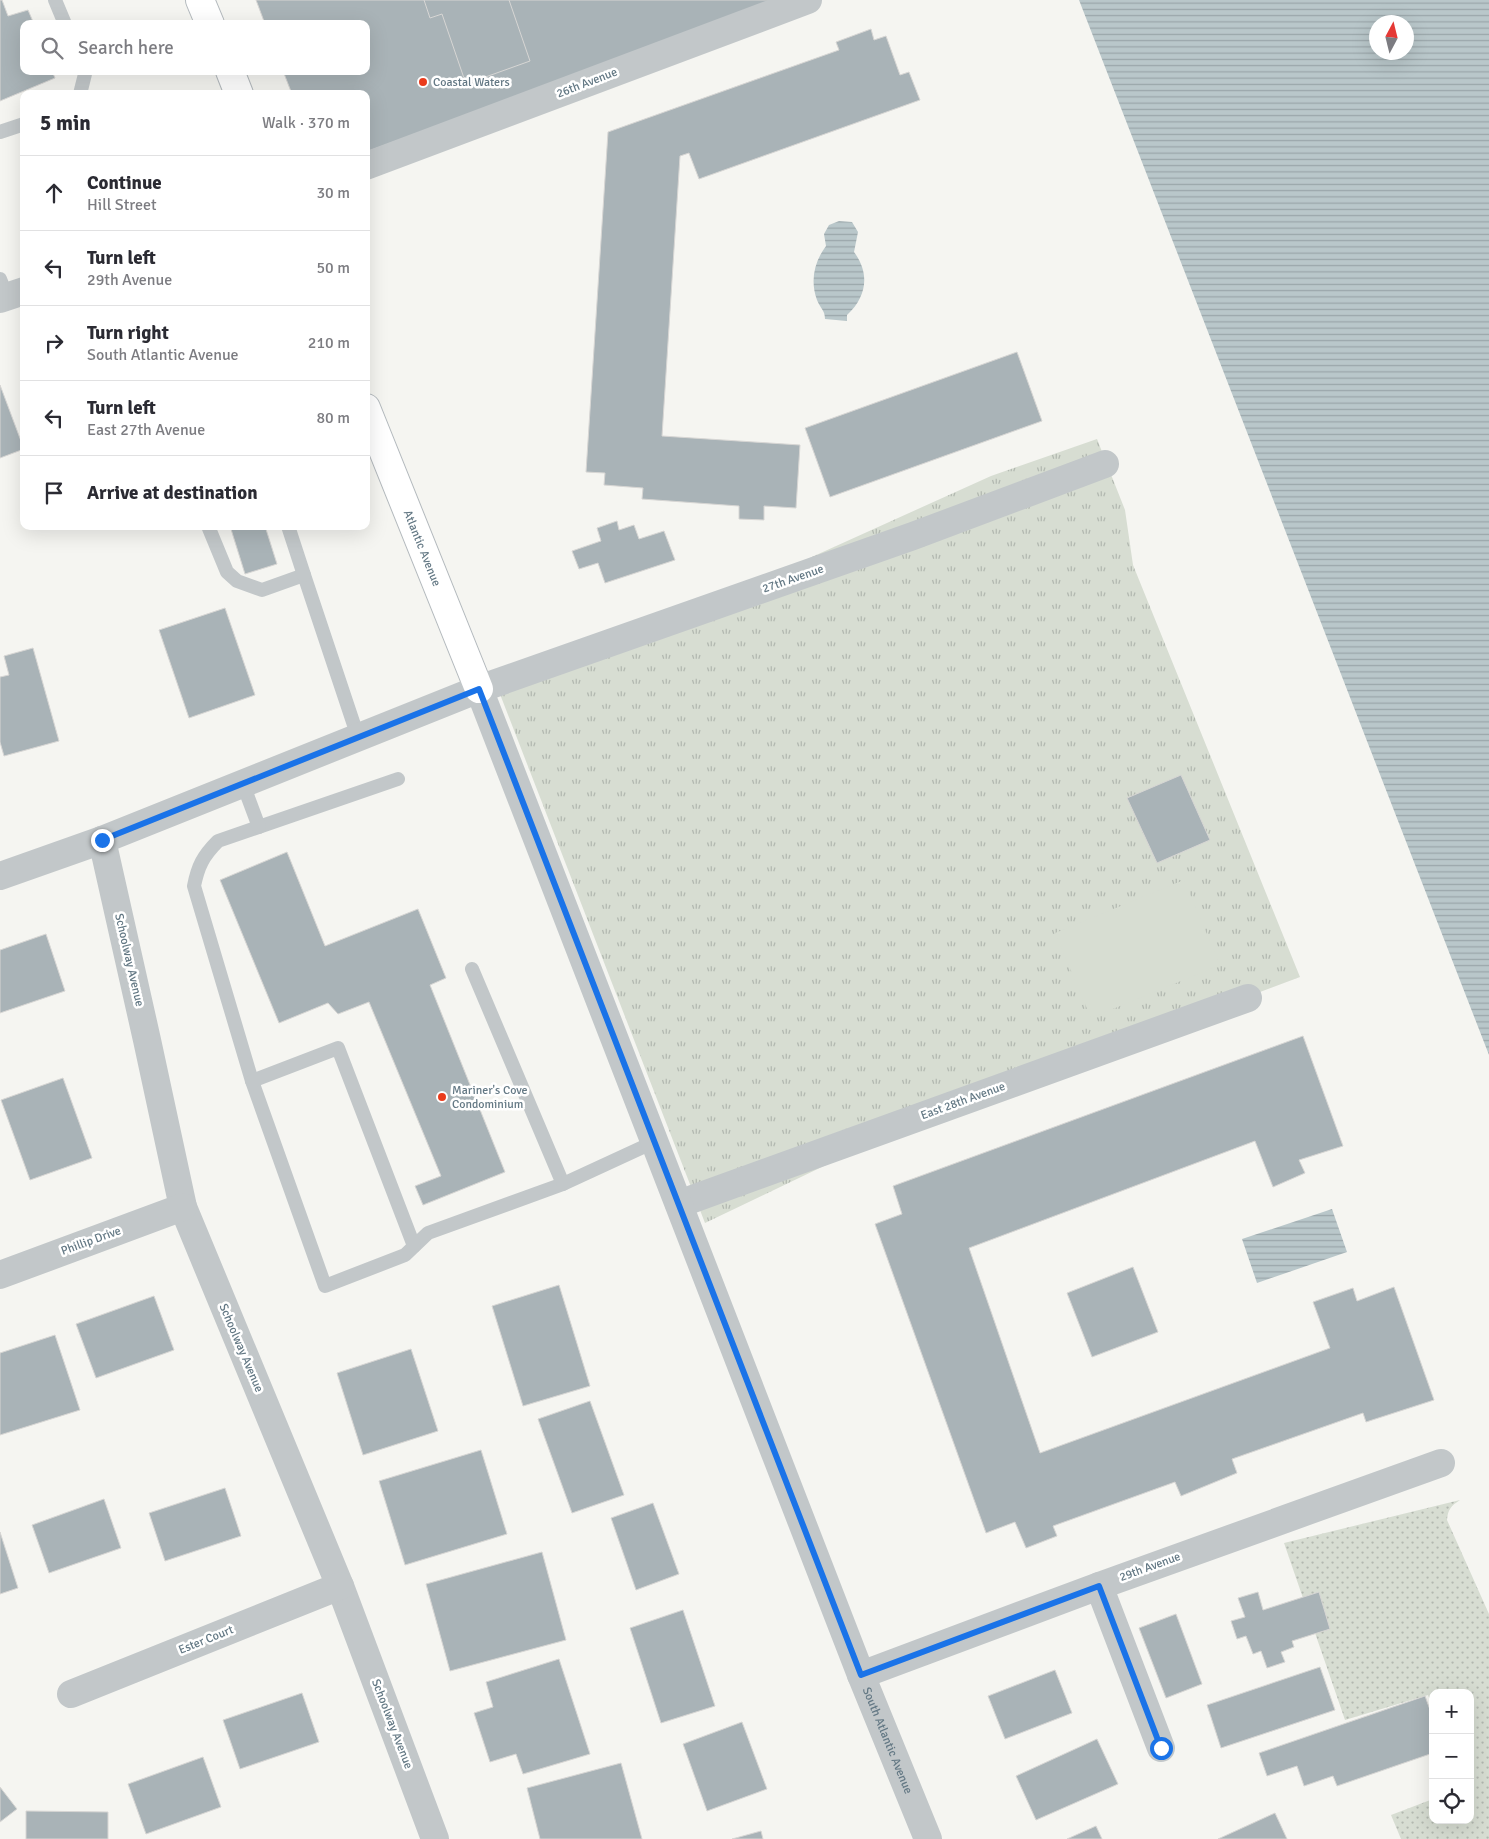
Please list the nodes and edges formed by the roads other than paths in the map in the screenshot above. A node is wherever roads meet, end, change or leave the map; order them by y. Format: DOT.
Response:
graph roads {
  1 [pos="55,0"];
  2 [pos="200,0"];
  3 [pos="808,0"];
  4 [pos="62,20"];
  5 [pos="208,20"];
  6 [pos="85,75"];
  7 [pos="232,75"];
  8 [pos="81,90"];
  9 [pos="237,90"];
  10 [pos="20,125"];
  11 [pos="0,132"];
  12 [pos="370,164"];
  13 [pos="370,421"];
  14 [pos="1106,464"];
  15 [pos="210,530"];
  16 [pos="289,530"];
  17 [pos="304,575"];
  18 [pos="479,689"];
  19 [pos="358,738"];
  20 [pos="398,779"];
  21 [pos="243,784"];
  22 [pos="259,827"];
  23 [pos="102,840"];
  24 [pos="0,876"];
  25 [pos="472,969"];
  26 [pos="1248,998"];
  27 [pos="252,1081"];
  28 [pos="654,1142"];
  29 [pos="562,1184"];
  30 [pos="679,1204"];
  31 [pos="183,1207"];
  32 [pos="414,1246"];
  33 [pos="0,1276"];
  34 [pos="1441,1462"];
  35 [pos="340,1586"];
  36 [pos="1099,1586"];
  37 [pos="861,1675"];
  38 [pos="72,1694"];
  39 [pos="1161,1748"];
  40 [pos="435,1839"];
  41 [pos="928,1839"];
  1 -- 4 [label="lane"];
  2 -- 5 [label="main road"];
  3 -- 12 [label="street, 26th Avenue"];
  6 -- 8 [label="lane"];
  7 -- 9 [label="main road"];
  10 -- 11 [label="lane"];
  13 -- 18 [label="main road, Atlantic Avenue"];
  14 -- 18 [label="street, 27th Avenue"];
  15 -- 17 [label="lane"];
  16 -- 17 [label="lane"];
  17 -- 19 [label="lane"];
  18 -- 19 [label="street, 27th Avenue"];
  18 -- 28 [label="street, South Atlantic Avenue"];
  19 -- 21 [label="street, 27th Avenue"];
  20 -- 22 [label="lane"];
  21 -- 22 [label="lane"];
  21 -- 23 [label="street, 27th Avenue"];
  22 -- 27 [label="lane"];
  23 -- 24 [label="street, 27th Avenue"];
  23 -- 31 [label="street, Schoolway Avenue"];
  25 -- 29 [label="lane"];
  26 -- 30 [label="street, East 28th Avenue"];
  27 -- 32 [label="lane"];
  27 -- 32 [label="lane"];
  28 -- 29 [label="lane"];
  28 -- 30 [label="street, South Atlantic Avenue"];
  29 -- 32 [label="lane"];
  30 -- 37 [label="street, South Atlantic Avenue"];
  31 -- 33 [label="street, Phillip Drive"];
  31 -- 35 [label="street, Schoolway Avenue"];
  34 -- 36 [label="street, 29th Avenue"];
  35 -- 38 [label="street, Ester Court"];
  35 -- 40 [label="street, Schoolway Avenue"];
  36 -- 37 [label="street, 29th Avenue"];
  36 -- 39 [label="street"];
  37 -- 41 [label="street, South Atlantic Avenue"];
}
